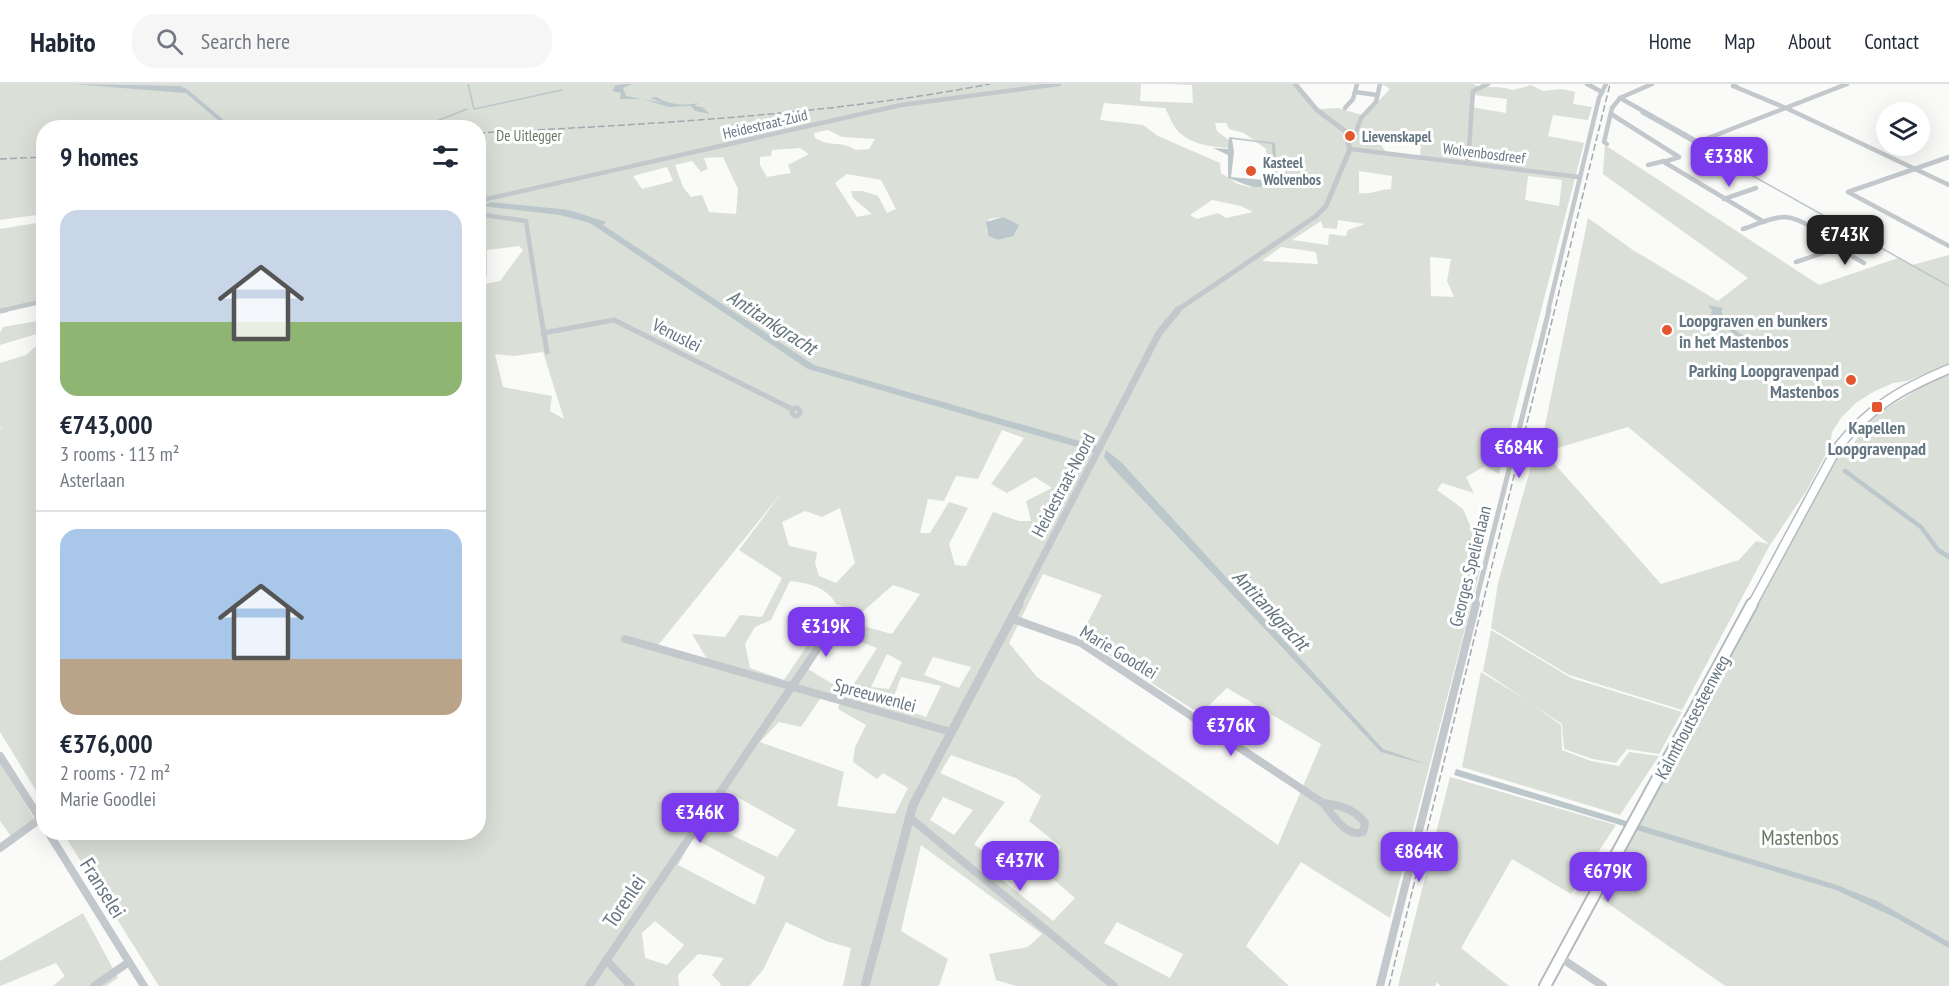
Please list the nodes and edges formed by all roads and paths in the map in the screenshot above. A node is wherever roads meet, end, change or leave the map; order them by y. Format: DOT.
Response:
graph roads {
  1 [pos="1059,84"];
  2 [pos="1295,84"];
  3 [pos="1357,84"];
  4 [pos="1380,84"];
  5 [pos="1488,84"];
  6 [pos="1587,84"];
  7 [pos="1606,84"];
  8 [pos="1652,84"];
  9 [pos="1847,84"];
  10 [pos="1737,87"];
  11 [pos="1355,92"];
  12 [pos="1602,92"];
  13 [pos="1377,95"];
  14 [pos="1620,98"];
  15 [pos="1345,108"];
  16 [pos="1786,108"];
  17 [pos="1611,114"];
  18 [pos="1354,138"];
  19 [pos="1607,144"];
  20 [pos="1350,149"];
  21 [pos="1679,157"];
  22 [pos="1949,158"];
  23 [pos="1664,161"];
  24 [pos="1468,163"];
  25 [pos="1648,165"];
  26 [pos="1915,169"];
  27 [pos="1682,173"];
  28 [pos="1579,177"];
  29 [pos="1949,185"];
  30 [pos="1756,188"];
  31 [pos="486,199"];
  32 [pos="1724,199"];
  33 [pos="486,215"];
  34 [pos="1764,222"];
  35 [pos="1743,229"];
  36 [pos="1949,246"];
  37 [pos="1838,248"];
  38 [pos="1796,262"];
  39 [pos="1864,263"];
  40 [pos="36,303"];
  41 [pos="0,311"];
  42 [pos="543,333"];
  43 [pos="547,352"];
  44 [pos="1949,369"];
  45 [pos="792,409"];
  46 [pos="842,614"];
  47 [pos="1013,619"];
  48 [pos="625,639"];
  49 [pos="790,687"];
  50 [pos="951,732"];
  51 [pos="0,756"];
  52 [pos="1323,803"];
  53 [pos="36,813"];
  54 [pos="909,817"];
  55 [pos="36,826"];
  56 [pos="53,840"];
  57 [pos="0,848"];
  58 [pos="1561,958"];
  59 [pos="606,960"];
  60 [pos="129,962"];
  61 [pos="94,986"];
  62 [pos="144,986"];
  63 [pos="589,986"];
  64 [pos="631,986"];
  65 [pos="864,986"];
  66 [pos="1114,986"];
  67 [pos="1380,986"];
  68 [pos="1545,986"];
  69 [pos="1603,986"];
  1 -- 31 [label="street, Heidestraat-Zuid"];
  2 -- 20 [label="street"];
  3 -- 11 [label="street"];
  4 -- 13 [label="street"];
  5 -- 24 [label="street"];
  6 -- 12 [label="street"];
  7 -- 12 [label="street, Georges Spelierlaan"];
  8 -- 14 [label="street"];
  9 -- 16 [label="street"];
  10 -- 16 [label="street"];
  11 -- 13 [label="street"];
  11 -- 15 [label="street"];
  12 -- 28 [label="street, Georges Spelierlaan"];
  13 -- 18 [label="street"];
  14 -- 16 [label="street"];
  14 -- 17 [label="street"];
  16 -- 26 [label="street"];
  17 -- 19 [label="street"];
  17 -- 21 [label="street"];
  20 -- 24 [label="street, Wolvenbosdreef"];
  20 -- 47 [label="street, Heidestraat-Noord"];
  21 -- 23 [label="street"];
  21 -- 27 [label="street"];
  22 -- 26 [label="street"];
  23 -- 25 [label="street"];
  23 -- 27 [label="street"];
  24 -- 28 [label="street, Wolvenbosdreef"];
  26 -- 29 [label="street"];
  26 -- 36 [label="street"];
  27 -- 32 [label="street"];
  28 -- 67 [label="street, Georges Spelierlaan"];
  30 -- 32 [label="street"];
  32 -- 34 [label="street"];
  33 -- 42 [label="street"];
  34 -- 35 [label="street"];
  34 -- 37 [label="street"];
  37 -- 38 [label="street"];
  37 -- 39 [label="street"];
  40 -- 41 [label="street"];
  42 -- 43 [label="street"];
  42 -- 45 [label="street, Venuslei"];
  44 -- 58 [label="main road, Kalmthoutsesteenweg"];
  46 -- 49 [label="street, Torenlei"];
  47 -- 50 [label="street, Heidestraat-Noord"];
  47 -- 52 [label="street, Marie Goodlei"];
  48 -- 49 [label="street"];
  49 -- 50 [label="street, Spreeuwenlei"];
  49 -- 59 [label="street, Torenlei"];
  50 -- 54 [label="street, Heidestraat-Noord"];
  51 -- 53 [label="street"];
  52 -- 52 [label="street, Marie Goodlei"];
  54 -- 65 [label="street, Heidestraat-Noord"];
  54 -- 66 [label="street"];
  55 -- 57 [label="street"];
  56 -- 60 [label="street, Franselei"];
  58 -- 68 [label="main road, Kalmthoutsesteenweg"];
  58 -- 69 [label="street"];
  59 -- 63 [label="street, Torenlei"];
  59 -- 64 [label="street"];
  60 -- 61 [label="street"];
  60 -- 62 [label="street, Franselei"];
}
